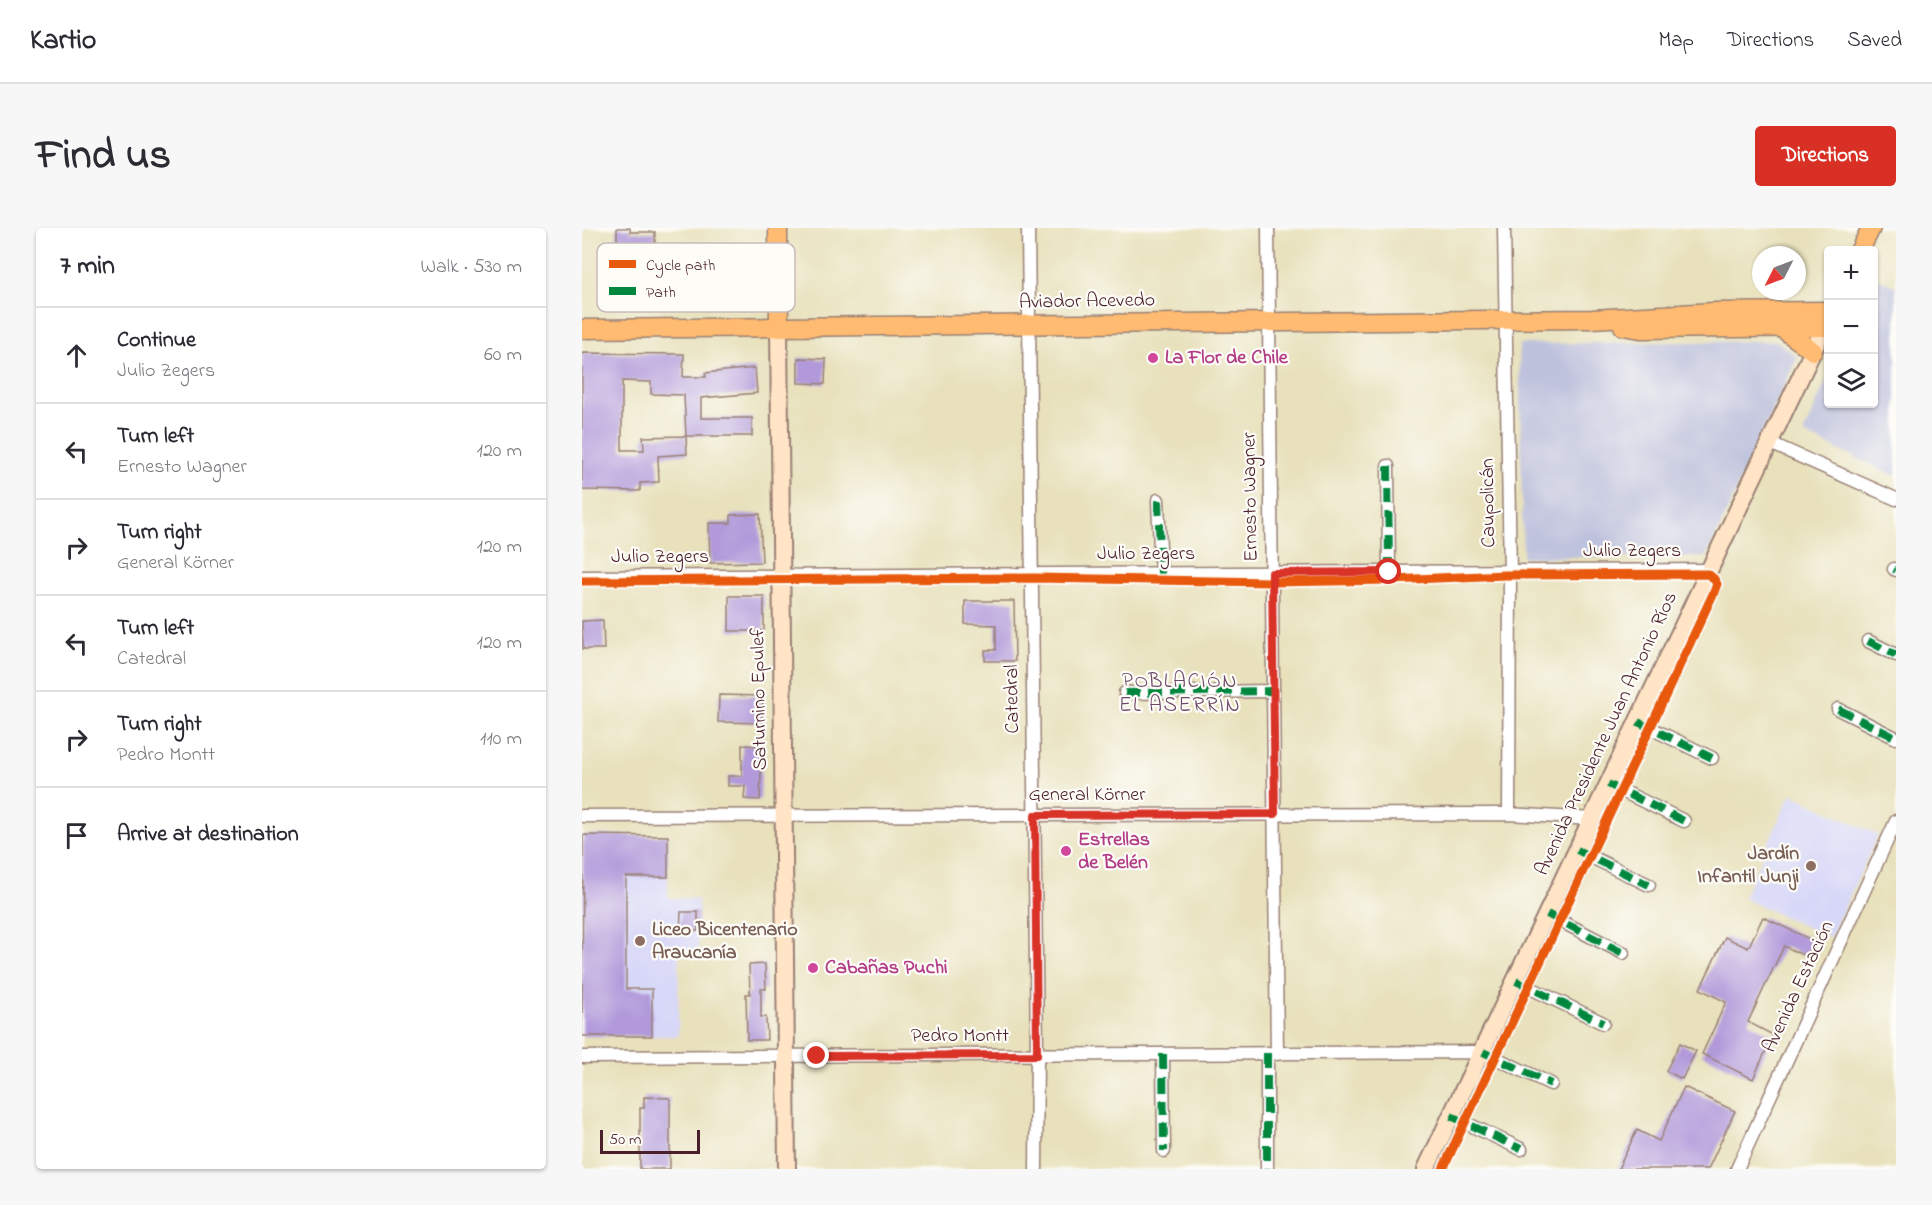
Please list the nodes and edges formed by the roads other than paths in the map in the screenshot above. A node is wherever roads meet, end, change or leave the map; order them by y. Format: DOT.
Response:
graph roads {
  1 [pos="778,228"];
  2 [pos="1028,228"];
  3 [pos="1268,228"];
  4 [pos="1504,228"];
  5 [pos="1871,228"];
  6 [pos="778,243"];
  7 [pos="1862,246"];
  8 [pos="779,312"];
  9 [pos="1714,312"];
  10 [pos="1592,319"];
  11 [pos="1824,319"];
  12 [pos="1505,320"];
  13 [pos="1824,320"];
  14 [pos="1269,323"];
  15 [pos="1028,325"];
  16 [pos="1824,326"];
  17 [pos="1780,327"];
  18 [pos="779,328"];
  19 [pos="1698,328"];
  20 [pos="1730,328"];
  21 [pos="582,329"];
  22 [pos="1813,351"];
  23 [pos="1770,442"];
  24 [pos="1388,466"];
  25 [pos="1896,499"];
  26 [pos="1158,500"];
  27 [pos="1711,570"];
  28 [pos="1389,572"];
  29 [pos="1510,572"];
  30 [pos="1272,573"];
  31 [pos="1031,574"];
  32 [pos="1161,574"];
  33 [pos="781,576"];
  34 [pos="582,577"];
  35 [pos="1868,641"];
  36 [pos="1896,655"];
  37 [pos="1273,691"];
  38 [pos="1125,693"];
  39 [pos="1838,710"];
  40 [pos="1638,722"];
  41 [pos="1896,738"];
  42 [pos="1712,758"];
  43 [pos="1608,784"];
  44 [pos="1275,814"];
  45 [pos="1509,814"];
  46 [pos="784,815"];
  47 [pos="1035,815"];
  48 [pos="582,816"];
  49 [pos="1592,819"];
  50 [pos="1683,821"];
  51 [pos="1896,821"];
  52 [pos="1577,850"];
  53 [pos="1649,885"];
  54 [pos="1547,914"];
  55 [pos="1623,952"];
  56 [pos="1516,981"];
  57 [pos="1603,1023"];
  58 [pos="1483,1052"];
  59 [pos="1272,1053"];
  60 [pos="1163,1054"];
  61 [pos="1037,1055"];
  62 [pos="786,1056"];
  63 [pos="582,1058"];
  64 [pos="1551,1084"];
  65 [pos="1451,1116"];
  66 [pos="1521,1149"];
  67 [pos="1164,1152"];
  68 [pos="787,1169"];
  69 [pos="1036,1169"];
  70 [pos="1268,1169"];
  71 [pos="1426,1169"];
  72 [pos="1737,1169"];
  1 -- 6 [label="main road, Saturnino Epulef"];
  2 -- 15 [label="street, Catedral"];
  3 -- 14 [label="street, Ernesto Wagner"];
  4 -- 12 [label="street, Caupolicán"];
  5 -- 7 [label="main road"];
  8 -- 18 [label="main road, Saturnino Epulef"];
  9 -- 10 [label="main road, Aviador Acevedo"];
  9 -- 11 [label="main road, Aviador Acevedo"];
  9 -- 19 [label="main road"];
  9 -- 20 [label="main road"];
  10 -- 12 [label="main road, Aviador Acevedo"];
  10 -- 19 [label="main road, Aviador Acevedo"];
  12 -- 14 [label="main road, Aviador Acevedo"];
  12 -- 29 [label="street, Caupolicán"];
  13 -- 17 [label="main road, Aviador Acevedo"];
  14 -- 15 [label="main road, Aviador Acevedo"];
  14 -- 30 [label="street, Ernesto Wagner"];
  15 -- 18 [label="main road, Aviador Acevedo"];
  15 -- 31 [label="street, Catedral"];
  16 -- 22 [label="main road, Avenida Presidente Juan Antonio Ríos"];
  17 -- 20 [label="main road, Aviador Acevedo"];
  17 -- 22 [label="main road"];
  18 -- 21 [label="main road, Aviador Acevedo"];
  18 -- 33 [label="main road, Saturnino Epulef"];
  19 -- 20 [label="main road, Aviador Acevedo"];
  22 -- 23 [label="main road, Avenida Presidente Juan Antonio Ríos"];
  23 -- 25 [label="street"];
  23 -- 27 [label="main road, Avenida Presidente Juan Antonio Ríos"];
  24 -- 28 [label="street"];
  26 -- 32 [label="street"];
  27 -- 29 [label="street, Julio Zegers"];
  27 -- 40 [label="main road, Avenida Presidente Juan Antonio Ríos"];
  28 -- 29 [label="street, Julio Zegers"];
  28 -- 30 [label="street, Julio Zegers"];
  29 -- 45 [label="street, Caupolicán"];
  30 -- 32 [label="street, Julio Zegers"];
  30 -- 37 [label="street, Ernesto Wagner"];
  31 -- 32 [label="street, Julio Zegers"];
  31 -- 33 [label="street, Julio Zegers"];
  31 -- 47 [label="street, Catedral"];
  33 -- 34 [label="street, Julio Zegers"];
  33 -- 46 [label="main road, Saturnino Epulef"];
  35 -- 36 [label="street"];
  37 -- 38 [label="street"];
  37 -- 44 [label="street, Ernesto Wagner"];
  39 -- 41 [label="street"];
  40 -- 42 [label="street"];
  40 -- 43 [label="main road, Avenida Presidente Juan Antonio Ríos"];
  43 -- 49 [label="main road, Avenida Presidente Juan Antonio Ríos"];
  43 -- 50 [label="street"];
  44 -- 45 [label="street, General Körner"];
  44 -- 47 [label="street, General Körner"];
  44 -- 59 [label="street, Ernesto Wagner"];
  45 -- 49 [label="street, General Körner"];
  46 -- 47 [label="street, General Körner"];
  46 -- 48 [label="street, General Körner"];
  46 -- 62 [label="main road, Saturnino Epulef"];
  47 -- 61 [label="street, Catedral"];
  49 -- 52 [label="main road, Avenida Presidente Juan Antonio Ríos"];
  51 -- 72 [label="street, Avenida Estación"];
  52 -- 53 [label="street"];
  52 -- 54 [label="main road, Avenida Presidente Juan Antonio Ríos"];
  54 -- 55 [label="street"];
  54 -- 56 [label="main road, Avenida Presidente Juan Antonio Ríos"];
  56 -- 57 [label="street"];
  56 -- 58 [label="main road, Avenida Presidente Juan Antonio Ríos"];
  58 -- 59 [label="street, Pedro Montt"];
  58 -- 64 [label="street"];
  58 -- 65 [label="main road, Avenida Presidente Juan Antonio Ríos"];
  59 -- 60 [label="street, Pedro Montt"];
  59 -- 70 [label="street, Ernesto Wagner"];
  60 -- 61 [label="street, Pedro Montt"];
  60 -- 67 [label="street"];
  61 -- 62 [label="street, Pedro Montt"];
  61 -- 69 [label="street, Catedral"];
  62 -- 63 [label="street, Pedro Montt"];
  62 -- 68 [label="main road, Saturnino Epulef"];
  65 -- 66 [label="street"];
  65 -- 71 [label="main road, Avenida Presidente Juan Antonio Ríos"];
}
